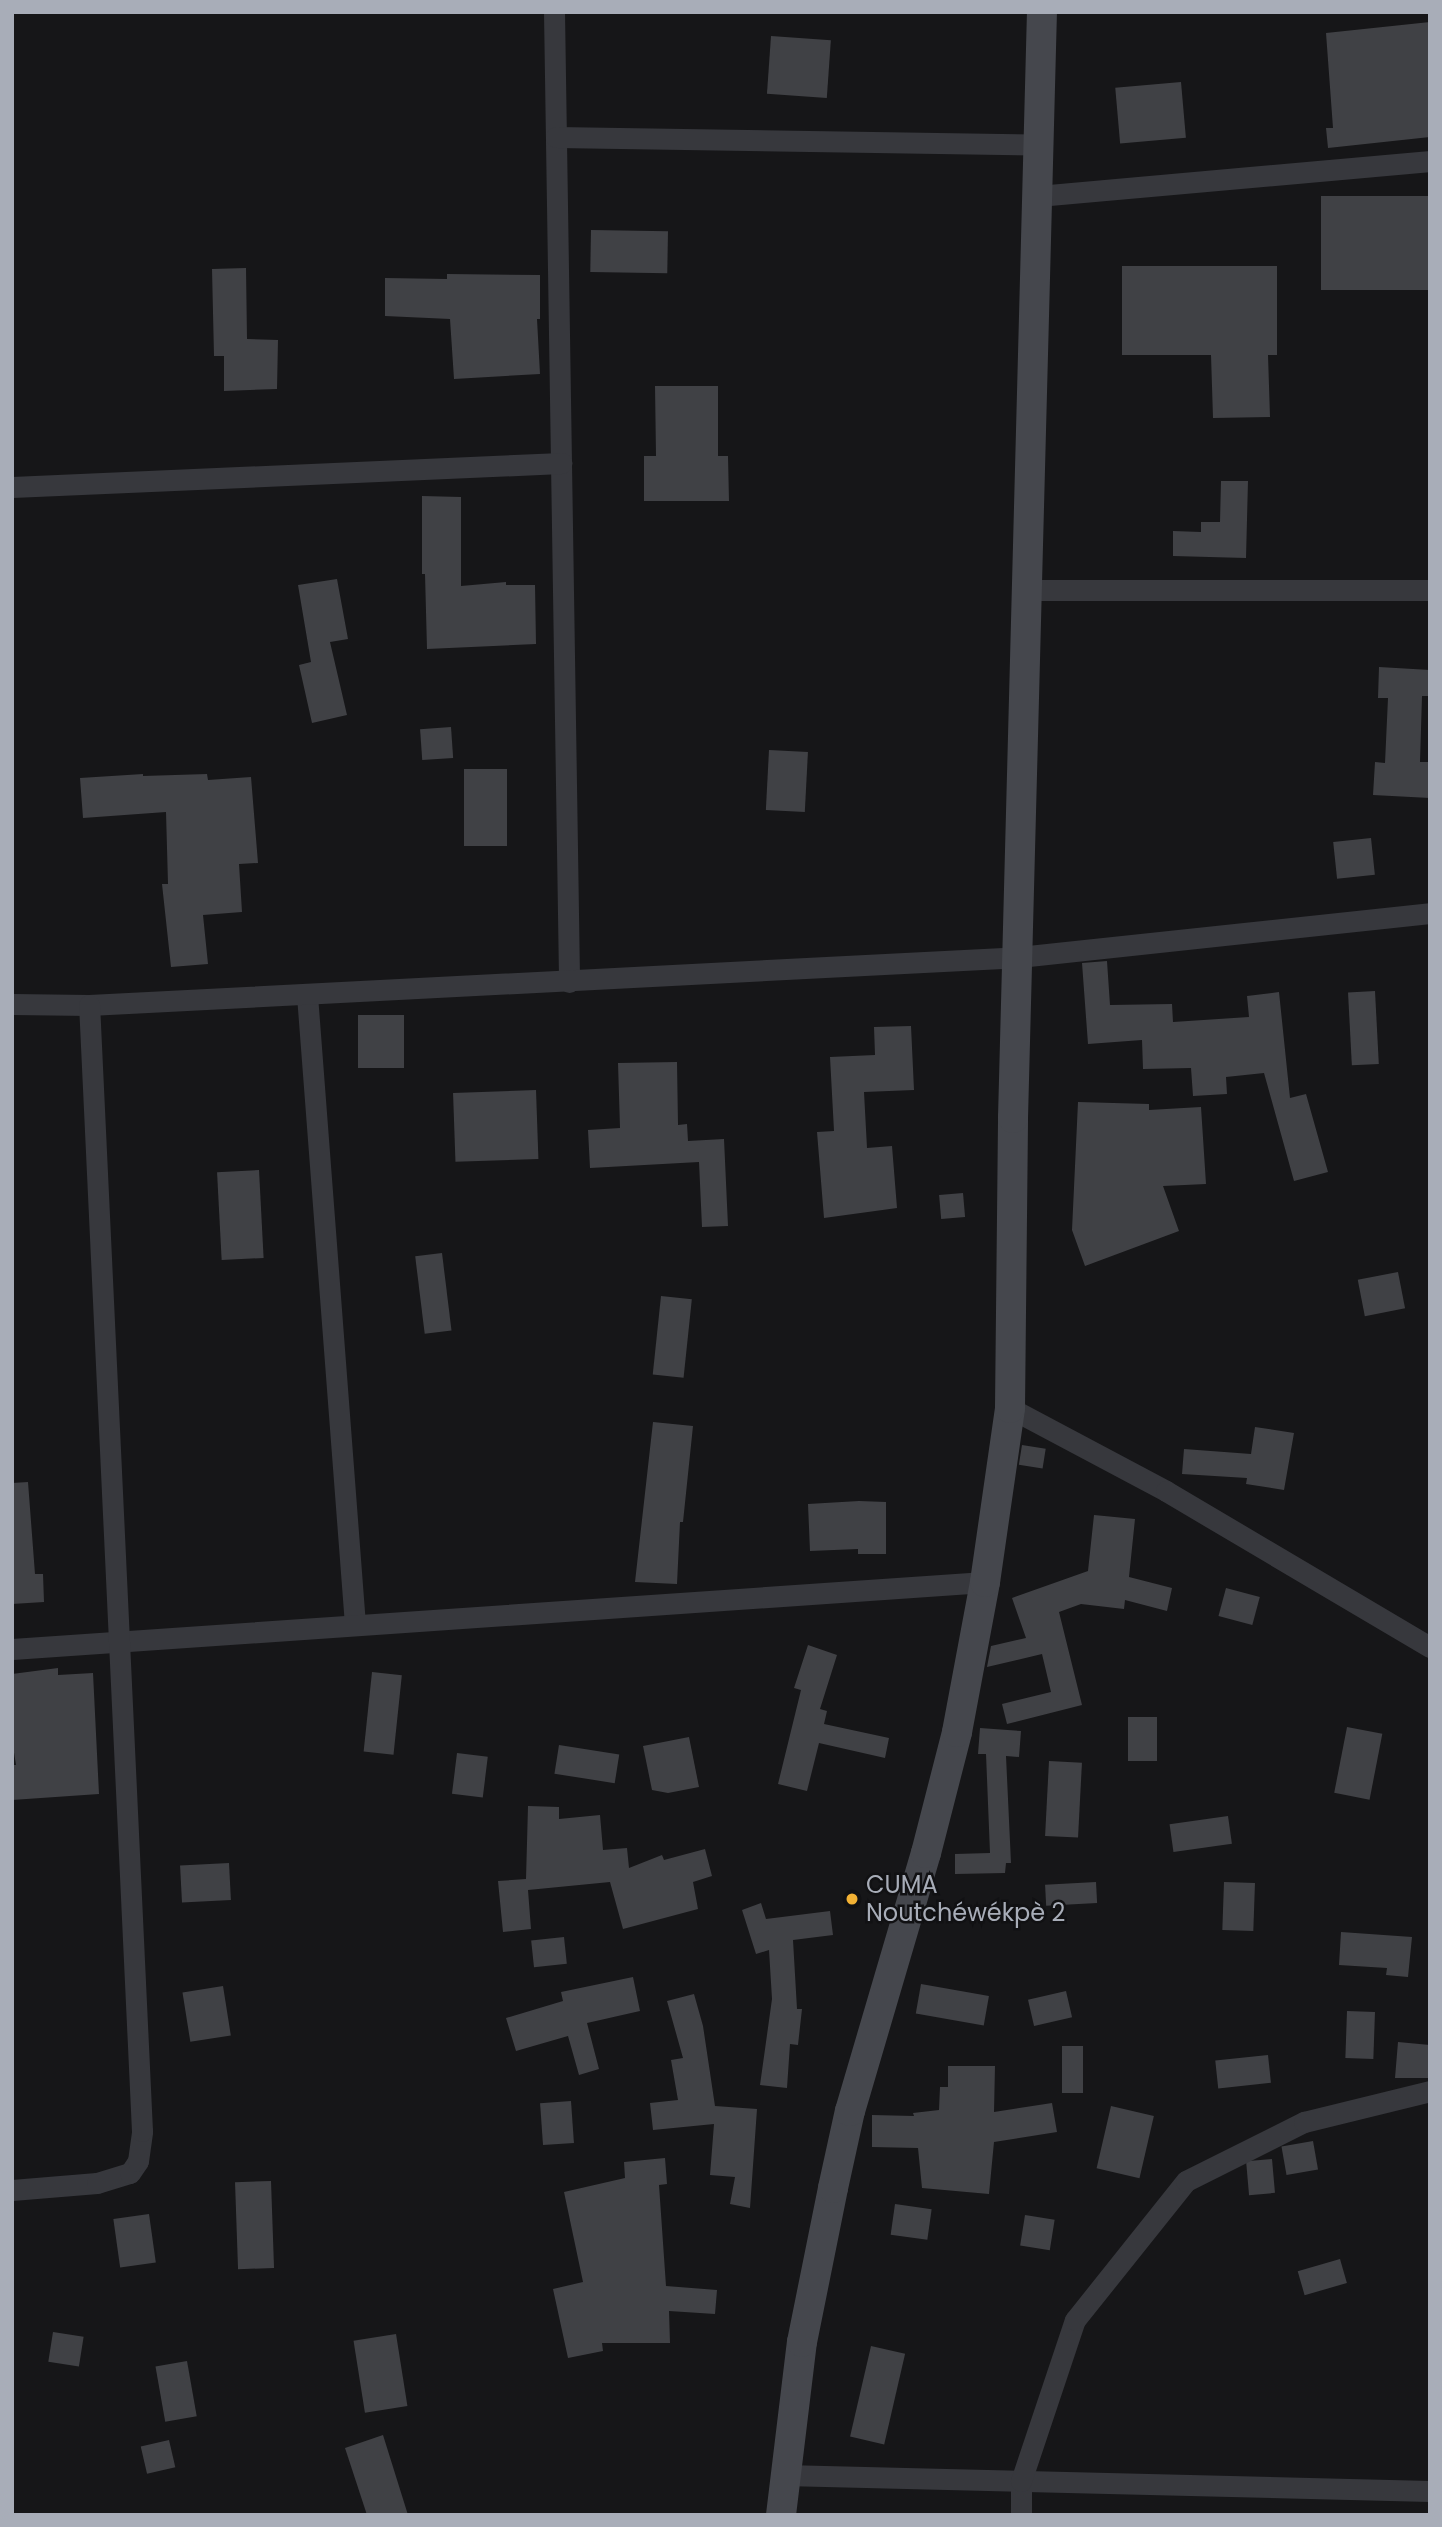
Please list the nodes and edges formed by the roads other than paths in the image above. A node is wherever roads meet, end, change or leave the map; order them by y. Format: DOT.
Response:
graph roads {
  1 [pos="554,12"];
  2 [pos="1042,12"];
  3 [pos="556,137"];
  4 [pos="1039,145"];
  5 [pos="1430,161"];
  6 [pos="1038,196"];
  7 [pos="561,463"];
  8 [pos="12,487"];
  9 [pos="1028,590"];
  10 [pos="1430,590"];
  11 [pos="1430,913"];
  12 [pos="1019,957"];
  13 [pos="569,982"];
  14 [pos="307,995"];
  15 [pos="12,1004"];
  16 [pos="89,1005"];
  17 [pos="1010,1408"];
  18 [pos="985,1582"];
  19 [pos="355,1624"];
  20 [pos="118,1644"];
  21 [pos="1430,1647"];
  22 [pos="12,1649"];
  23 [pos="1430,2091"];
  24 [pos="12,2190"];
  25 [pos="784,2475"];
  26 [pos="1021,2481"];
  27 [pos="1430,2491"];
  28 [pos="781,2515"];
  29 [pos="1021,2515"];
  1 -- 3 [label="street"];
  2 -- 4 [label="main road"];
  3 -- 4 [label="street"];
  3 -- 7 [label="street"];
  4 -- 6 [label="main road"];
  5 -- 6 [label="street"];
  6 -- 9 [label="main road"];
  7 -- 8 [label="street"];
  7 -- 13 [label="street"];
  9 -- 10 [label="street"];
  9 -- 12 [label="main road"];
  11 -- 12 [label="street"];
  12 -- 13 [label="street"];
  12 -- 17 [label="main road"];
  13 -- 14 [label="street"];
  14 -- 16 [label="street"];
  14 -- 19 [label="street"];
  15 -- 16 [label="street"];
  16 -- 20 [label="street"];
  17 -- 18 [label="main road"];
  17 -- 21 [label="street"];
  18 -- 19 [label="street"];
  18 -- 25 [label="main road"];
  19 -- 20 [label="street"];
  20 -- 22 [label="street"];
  20 -- 24 [label="street"];
  23 -- 26 [label="street"];
  25 -- 26 [label="street"];
  25 -- 28 [label="main road"];
  26 -- 27 [label="street"];
  26 -- 29 [label="street"];
}
